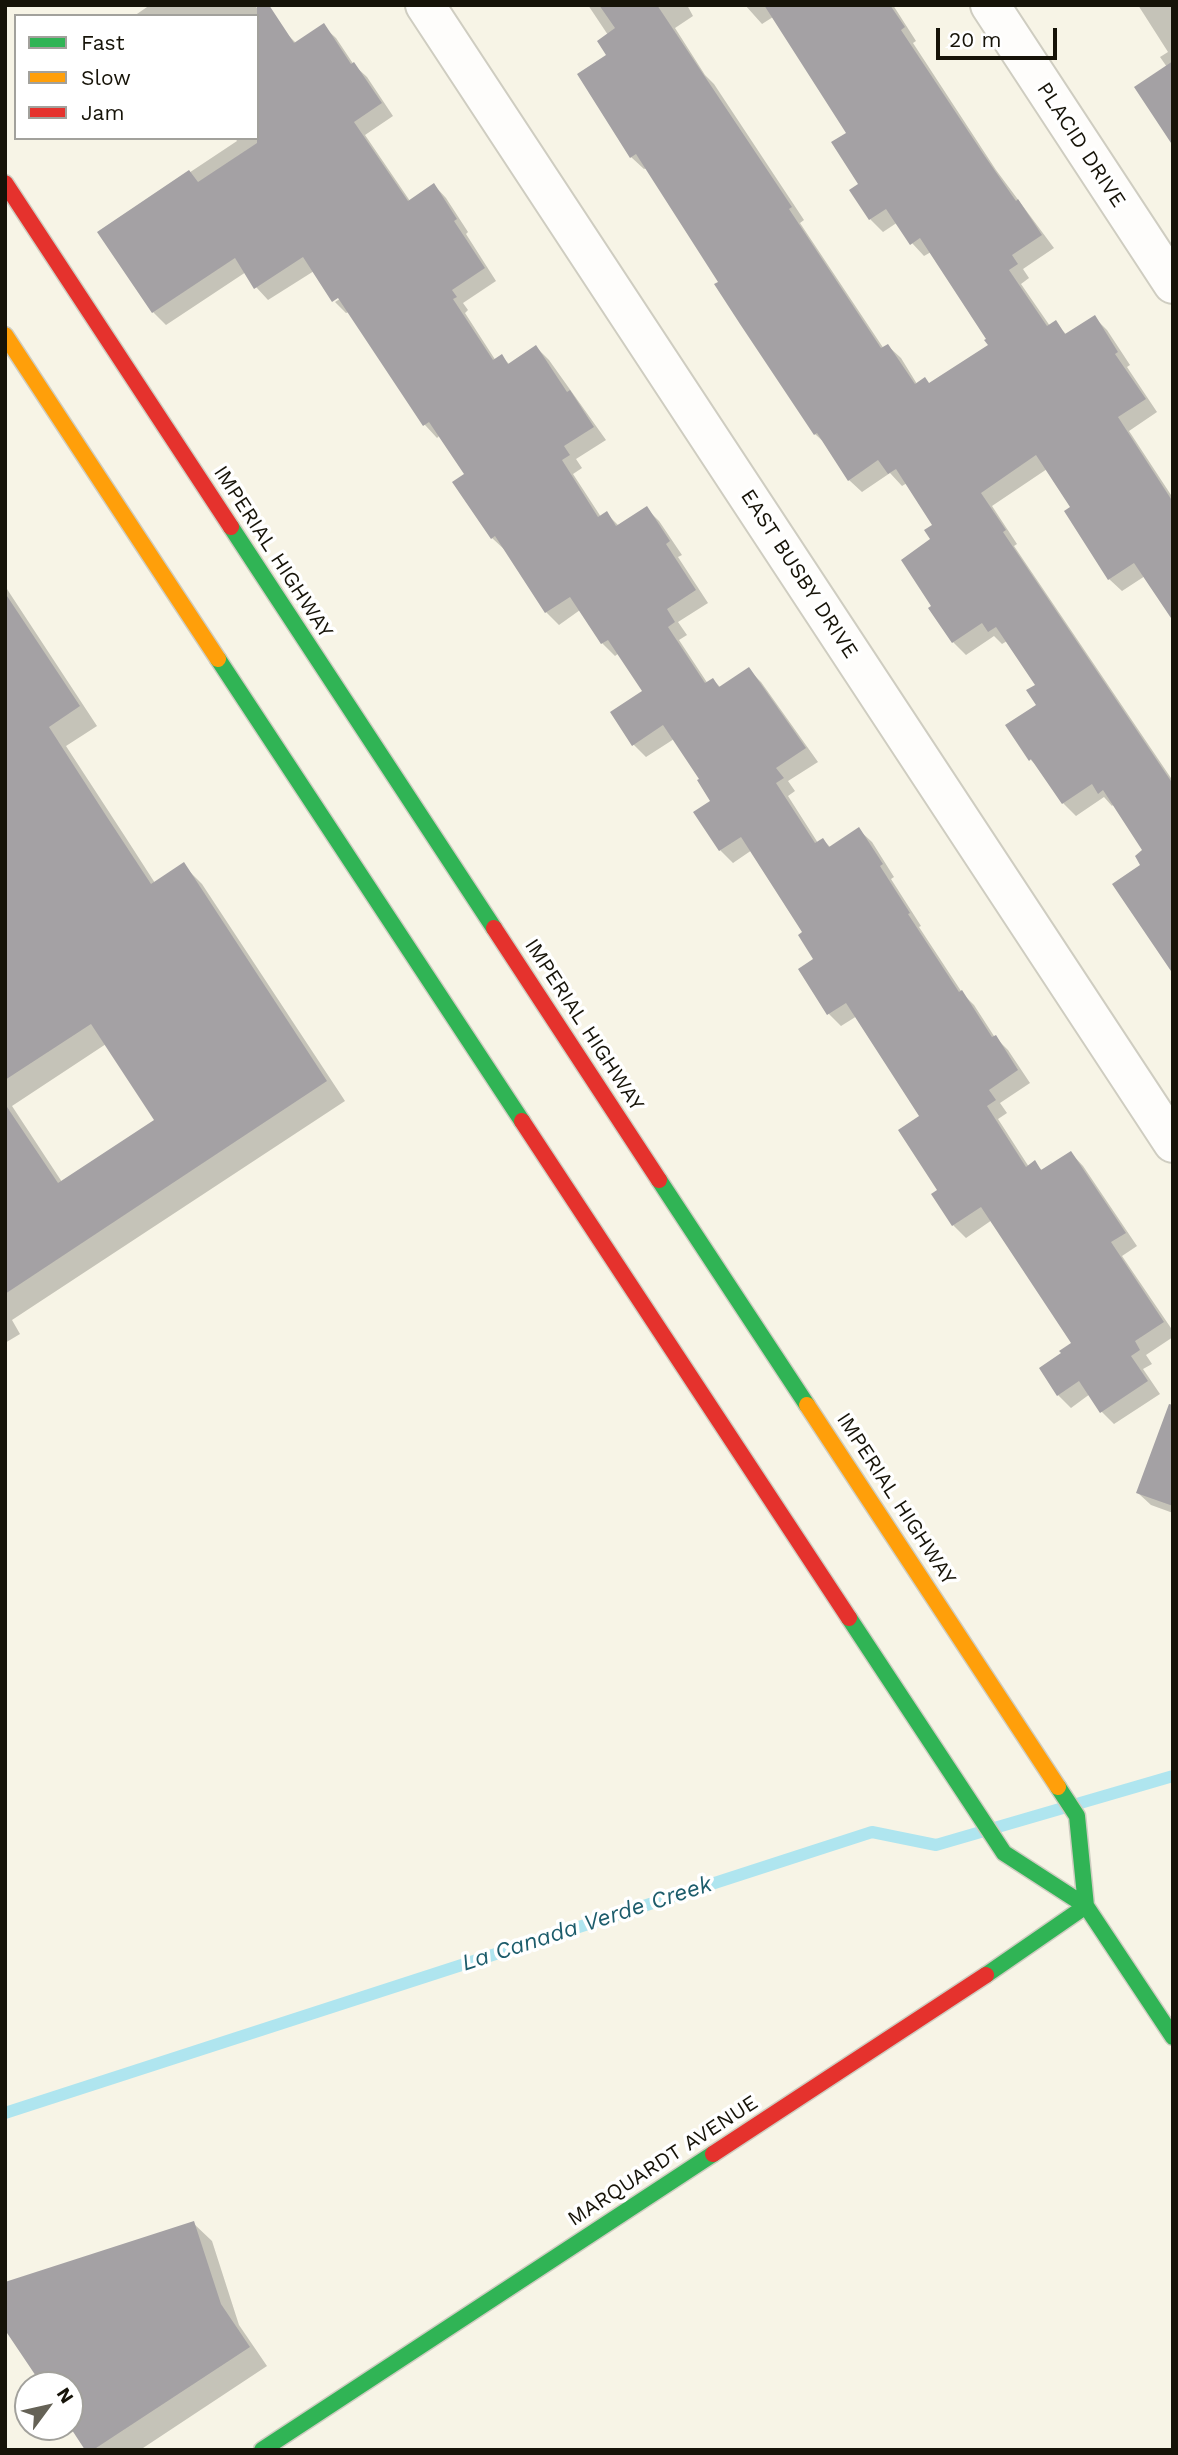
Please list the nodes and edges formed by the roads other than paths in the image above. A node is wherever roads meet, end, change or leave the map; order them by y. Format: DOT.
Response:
graph roads {
  1 [pos="425,5"];
  2 [pos="990,5"];
  3 [pos="5,183"];
  4 [pos="1173,284"];
  5 [pos="5,335"];
  6 [pos="1173,1143"];
  7 [pos="1086,1906"];
  8 [pos="1173,2037"];
  9 [pos="262,2450"];
  1 -- 6 [label="street, EAST BUSBY DRIVE"];
  2 -- 4 [label="street, PLACID DRIVE"];
  3 -- 7 [label="main road, IMPERIAL HIGHWAY"];
  5 -- 7 [label="main road"];
  7 -- 8 [label="main road"];
  7 -- 9 [label="main road, MARQUARDT AVENUE"];
}
